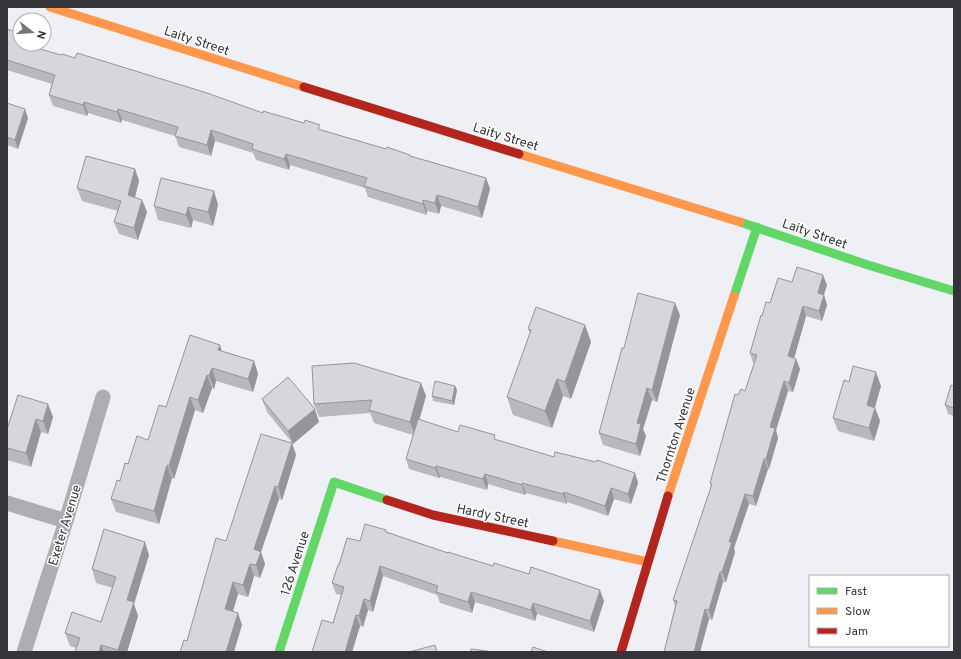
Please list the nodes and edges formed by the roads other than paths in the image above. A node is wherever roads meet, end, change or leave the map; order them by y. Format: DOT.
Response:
graph roads {
  1 [pos="50,7"];
  2 [pos="757,227"];
  3 [pos="954,291"];
  4 [pos="103,397"];
  5 [pos="334,482"];
  6 [pos="7,503"];
  7 [pos="66,521"];
  8 [pos="648,562"];
  9 [pos="24,652"];
  10 [pos="279,652"];
  11 [pos="620,652"];
  1 -- 2 [label="street, Laity Street"];
  2 -- 3 [label="street, Laity Street"];
  2 -- 8 [label="street, Thornton Avenue"];
  4 -- 7 [label="street, Exeter Avenue"];
  5 -- 8 [label="street, Hardy Street"];
  5 -- 10 [label="street, 126 Avenue"];
  6 -- 7 [label="street"];
  7 -- 9 [label="street, Exeter Avenue"];
  8 -- 11 [label="street, Thornton Avenue"];
}
